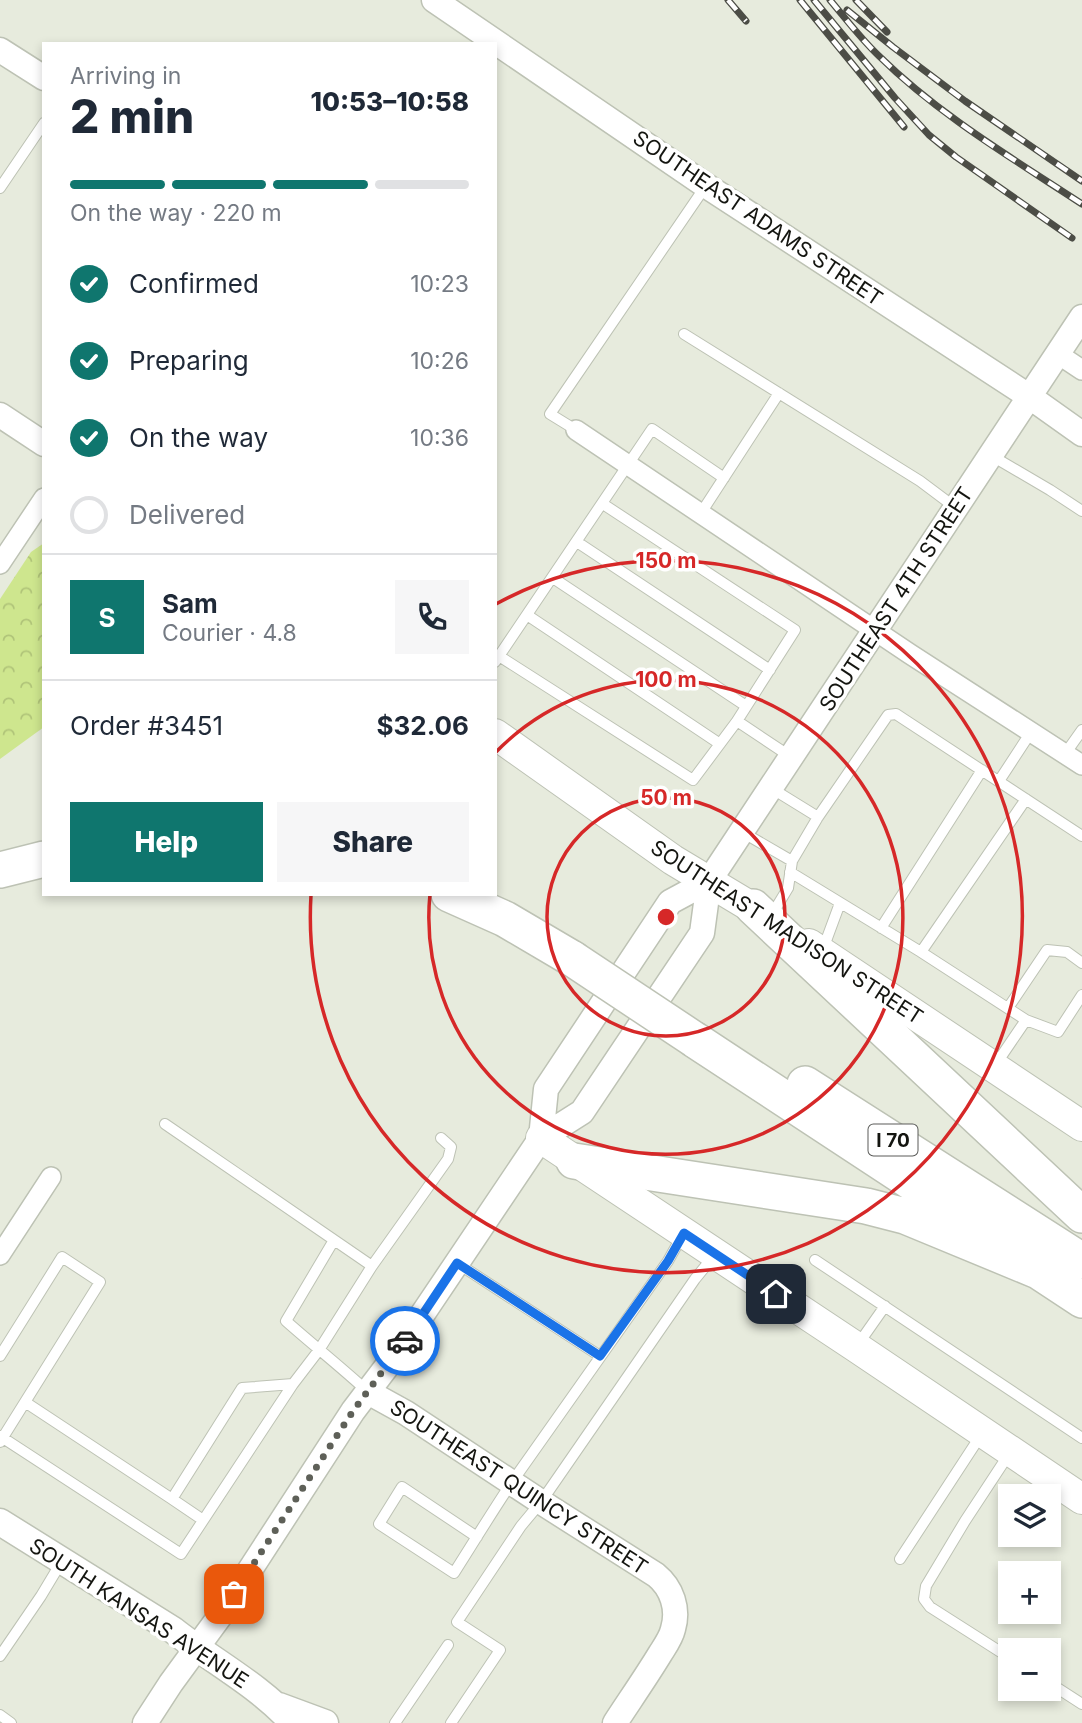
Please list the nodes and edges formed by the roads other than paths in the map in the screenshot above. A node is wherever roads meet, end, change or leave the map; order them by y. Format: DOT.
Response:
graph roads {
  1 [pos="434,0"];
  2 [pos="496,42"];
  3 [pos="497,43"];
  4 [pos="0,50"];
  5 [pos="42,77"];
  6 [pos="42,126"];
  7 [pos="706,185"];
  8 [pos="0,188"];
  9 [pos="1082,317"];
  10 [pos="684,334"];
  11 [pos="1058,354"];
  12 [pos="1082,370"];
  13 [pos="779,393"];
  14 [pos="1030,397"];
  15 [pos="0,415"];
  16 [pos="576,430"];
  17 [pos="1082,434"];
  18 [pos="42,442"];
  19 [pos="991,455"];
  20 [pos="629,465"];
  21 [pos="724,478"];
  22 [pos="42,501"];
  23 [pos="603,504"];
  24 [pos="956,508"];
  25 [pos="1082,511"];
  26 [pos="701,513"];
  27 [pos="577,541"];
  28 [pos="0,564"];
  29 [pos="553,578"];
  30 [pos="527,615"];
  31 [pos="876,631"];
  32 [pos="497,659"];
  33 [pos="770,670"];
  34 [pos="746,706"];
  35 [pos="737,721"];
  36 [pos="1082,730"];
  37 [pos="1031,732"];
  38 [pos="497,735"];
  39 [pos="720,744"];
  40 [pos="791,758"];
  41 [pos="1074,760"];
  42 [pos="982,770"];
  43 [pos="999,781"];
  44 [pos="771,788"];
  45 [pos="1026,799"];
  46 [pos="818,817"];
  47 [pos="742,832"];
  48 [pos="1082,836"];
  49 [pos="42,840"];
  50 [pos="0,851"];
  51 [pos="42,860"];
  52 [pos="791,867"];
  53 [pos="0,870"];
  54 [pos="709,881"];
  55 [pos="497,889"];
  56 [pos="453,896"];
  57 [pos="840,903"];
  58 [pos="761,913"];
  59 [pos="881,928"];
  60 [pos="579,950"];
  61 [pos="921,952"];
  62 [pos="822,953"];
  63 [pos="1082,963"];
  64 [pos="1082,995"];
  65 [pos="1008,1008"];
  66 [pos="1026,1020"];
  67 [pos="700,1029"];
  68 [pos="994,1068"];
  69 [pos="165,1124"];
  70 [pos="1082,1126"];
  71 [pos="441,1138"];
  72 [pos="541,1138"];
  73 [pos="574,1161"];
  74 [pos="51,1177"];
  75 [pos="1082,1215"];
  76 [pos="684,1233"];
  77 [pos="334,1240"];
  78 [pos="716,1254"];
  79 [pos="0,1255"];
  80 [pos="815,1260"];
  81 [pos="1082,1261"];
  82 [pos="457,1263"];
  83 [pos="372,1266"];
  84 [pos="1038,1271"];
  85 [pos="1082,1300"];
  86 [pos="885,1306"];
  87 [pos="856,1347"];
  88 [pos="319,1350"];
  89 [pos="0,1356"];
  90 [pos="600,1356"];
  91 [pos="293,1384"];
  92 [pos="368,1392"];
  93 [pos="25,1402"];
  94 [pos="984,1432"];
  95 [pos="1082,1437"];
  96 [pos="1,1438"];
  97 [pos="1011,1451"];
  98 [pos="512,1482"];
  99 [pos="172,1499"];
  100 [pos="1082,1499"];
  101 [pos="541,1502"];
  102 [pos="203,1520"];
  103 [pos="0,1522"];
  104 [pos="477,1537"];
  105 [pos="900,1559"];
  106 [pos="62,1561"];
  107 [pos="448,1645"];
  108 [pos="197,1648"];
  109 [pos="998,1650"];
  110 [pos="0,1656"];
  111 [pos="1061,1690"];
  112 [pos="1082,1704"];
  113 [pos="285,1714"];
  114 [pos="0,1715"];
  115 [pos="11,1723"];
  116 [pos="145,1723"];
  117 [pos="325,1723"];
  118 [pos="395,1723"];
  119 [pos="451,1723"];
  120 [pos="615,1723"];
  1 -- 2 [label="street, SOUTHEAST ADAMS STREET"];
  3 -- 7 [label="street, SOUTHEAST ADAMS STREET"];
  4 -- 5 [label="street"];
  6 -- 8 [label="lane"];
  7 -- 14 [label="street, SOUTHEAST ADAMS STREET"];
  7 -- 16 [label="lane"];
  9 -- 11 [label="street, SOUTHEAST 4TH STREET"];
  10 -- 13 [label="lane"];
  11 -- 12 [label="street"];
  11 -- 14 [label="street, SOUTHEAST 4TH STREET"];
  13 -- 21 [label="lane"];
  13 -- 24 [label="lane"];
  14 -- 17 [label="street, SOUTHEAST ADAMS STREET"];
  14 -- 19 [label="street, SOUTHEAST 4TH STREET"];
  15 -- 18 [label="street"];
  16 -- 20 [label="street"];
  19 -- 24 [label="street, SOUTHEAST 4TH STREET"];
  19 -- 25 [label="lane"];
  20 -- 21 [label="lane"];
  20 -- 23 [label="lane"];
  20 -- 26 [label="street"];
  21 -- 26 [label="lane"];
  22 -- 28 [label="street"];
  23 -- 27 [label="lane"];
  23 -- 33 [label="lane"];
  24 -- 31 [label="street, SOUTHEAST 4TH STREET"];
  26 -- 31 [label="street"];
  27 -- 29 [label="lane"];
  27 -- 33 [label="lane"];
  29 -- 30 [label="lane"];
  29 -- 34 [label="lane"];
  30 -- 32 [label="lane"];
  30 -- 39 [label="lane"];
  31 -- 37 [label="street"];
  31 -- 40 [label="street, SOUTHEAST 4TH STREET"];
  32 -- 39 [label="lane"];
  33 -- 34 [label="lane"];
  34 -- 35 [label="lane"];
  35 -- 39 [label="lane"];
  35 -- 40 [label="lane"];
  36 -- 41 [label="lane"];
  37 -- 41 [label="street"];
  37 -- 43 [label="lane"];
  38 -- 54 [label="main road, SOUTHEAST MADISON STREET"];
  40 -- 44 [label="street, SOUTHEAST 4TH STREET"];
  42 -- 43 [label="lane"];
  42 -- 46 [label="lane"];
  42 -- 59 [label="lane"];
  43 -- 45 [label="lane"];
  44 -- 46 [label="lane"];
  44 -- 47 [label="street, SOUTHEAST 4TH STREET"];
  45 -- 48 [label="lane"];
  45 -- 61 [label="lane"];
  46 -- 52 [label="lane"];
  47 -- 52 [label="lane"];
  47 -- 54 [label="street, SOUTHEAST 4TH STREET"];
  49 -- 50 [label="highway"];
  51 -- 53 [label="highway"];
  52 -- 57 [label="lane"];
  52 -- 58 [label="lane"];
  54 -- 58 [label="main road, SOUTHEAST MADISON STREET"];
  54 -- 72 [label="street, SOUTHEAST 4TH STREET"];
  54 -- 72 [label="street, SOUTHEAST 4TH STREET"];
  55 -- 60 [label="highway, I 70"];
  56 -- 60 [label="highway, I 70"];
  57 -- 59 [label="lane"];
  57 -- 62 [label="lane"];
  58 -- 62 [label="main road, SOUTHEAST MADISON STREET"];
  58 -- 75 [label="highway"];
  59 -- 61 [label="lane"];
  60 -- 67 [label="highway, I 70, bridge"];
  61 -- 65 [label="lane"];
  62 -- 68 [label="main road, SOUTHEAST MADISON STREET"];
  63 -- 65 [label="lane"];
  64 -- 66 [label="lane"];
  65 -- 66 [label="lane"];
  66 -- 68 [label="lane"];
  67 -- 81 [label="highway, I 70"];
  67 -- 84 [label="highway, I 70"];
  68 -- 70 [label="main road, SOUTHEAST MADISON STREET"];
  69 -- 77 [label="lane"];
  71 -- 83 [label="lane"];
  72 -- 73 [label="main road"];
  72 -- 82 [label="street, SOUTHEAST 4TH STREET"];
  73 -- 76 [label="main road"];
  73 -- 84 [label="highway"];
  74 -- 79 [label="street"];
  76 -- 78 [label="main road"];
  76 -- 90 [label="lane"];
  77 -- 83 [label="lane"];
  77 -- 88 [label="lane, SOUTHEAST QUINCY STREET"];
  78 -- 87 [label="main road"];
  78 -- 101 [label="lane"];
  80 -- 86 [label="lane"];
  82 -- 90 [label="lane"];
  82 -- 92 [label="street, SOUTHEAST 4TH STREET"];
  83 -- 88 [label="lane"];
  84 -- 85 [label="highway, I 70"];
  86 -- 87 [label="lane"];
  86 -- 95 [label="lane"];
  87 -- 94 [label="main road"];
  88 -- 91 [label="lane"];
  88 -- 92 [label="lane, SOUTHEAST QUINCY STREET"];
  89 -- 93 [label="lane"];
  90 -- 98 [label="lane"];
  91 -- 99 [label="lane"];
  91 -- 102 [label="lane"];
  92 -- 98 [label="street, SOUTHEAST QUINCY STREET"];
  92 -- 108 [label="street, SOUTHEAST 4TH STREET"];
  93 -- 96 [label="lane"];
  93 -- 99 [label="lane"];
  94 -- 97 [label="main road"];
  94 -- 105 [label="lane"];
  96 -- 102 [label="lane"];
  97 -- 100 [label="main road"];
  97 -- 109 [label="lane"];
  98 -- 101 [label="street, SOUTHEAST QUINCY STREET"];
  98 -- 104 [label="lane"];
  99 -- 102 [label="lane"];
  101 -- 119 [label="lane"];
  101 -- 120 [label="street, SOUTHEAST QUINCY STREET"];
  103 -- 106 [label="main road, SOUTH KANSAS AVENUE"];
  104 -- 104 [label="lane"];
  106 -- 108 [label="main road, SOUTH KANSAS AVENUE"];
  106 -- 110 [label="lane"];
  107 -- 118 [label="lane"];
  108 -- 113 [label="main road, SOUTH KANSAS AVENUE"];
  108 -- 116 [label="street, SOUTHEAST 4TH STREET"];
  111 -- 112 [label="lane"];
  113 -- 117 [label="main road, SOUTH KANSAS AVENUE"];
  114 -- 115 [label="lane"];
}
